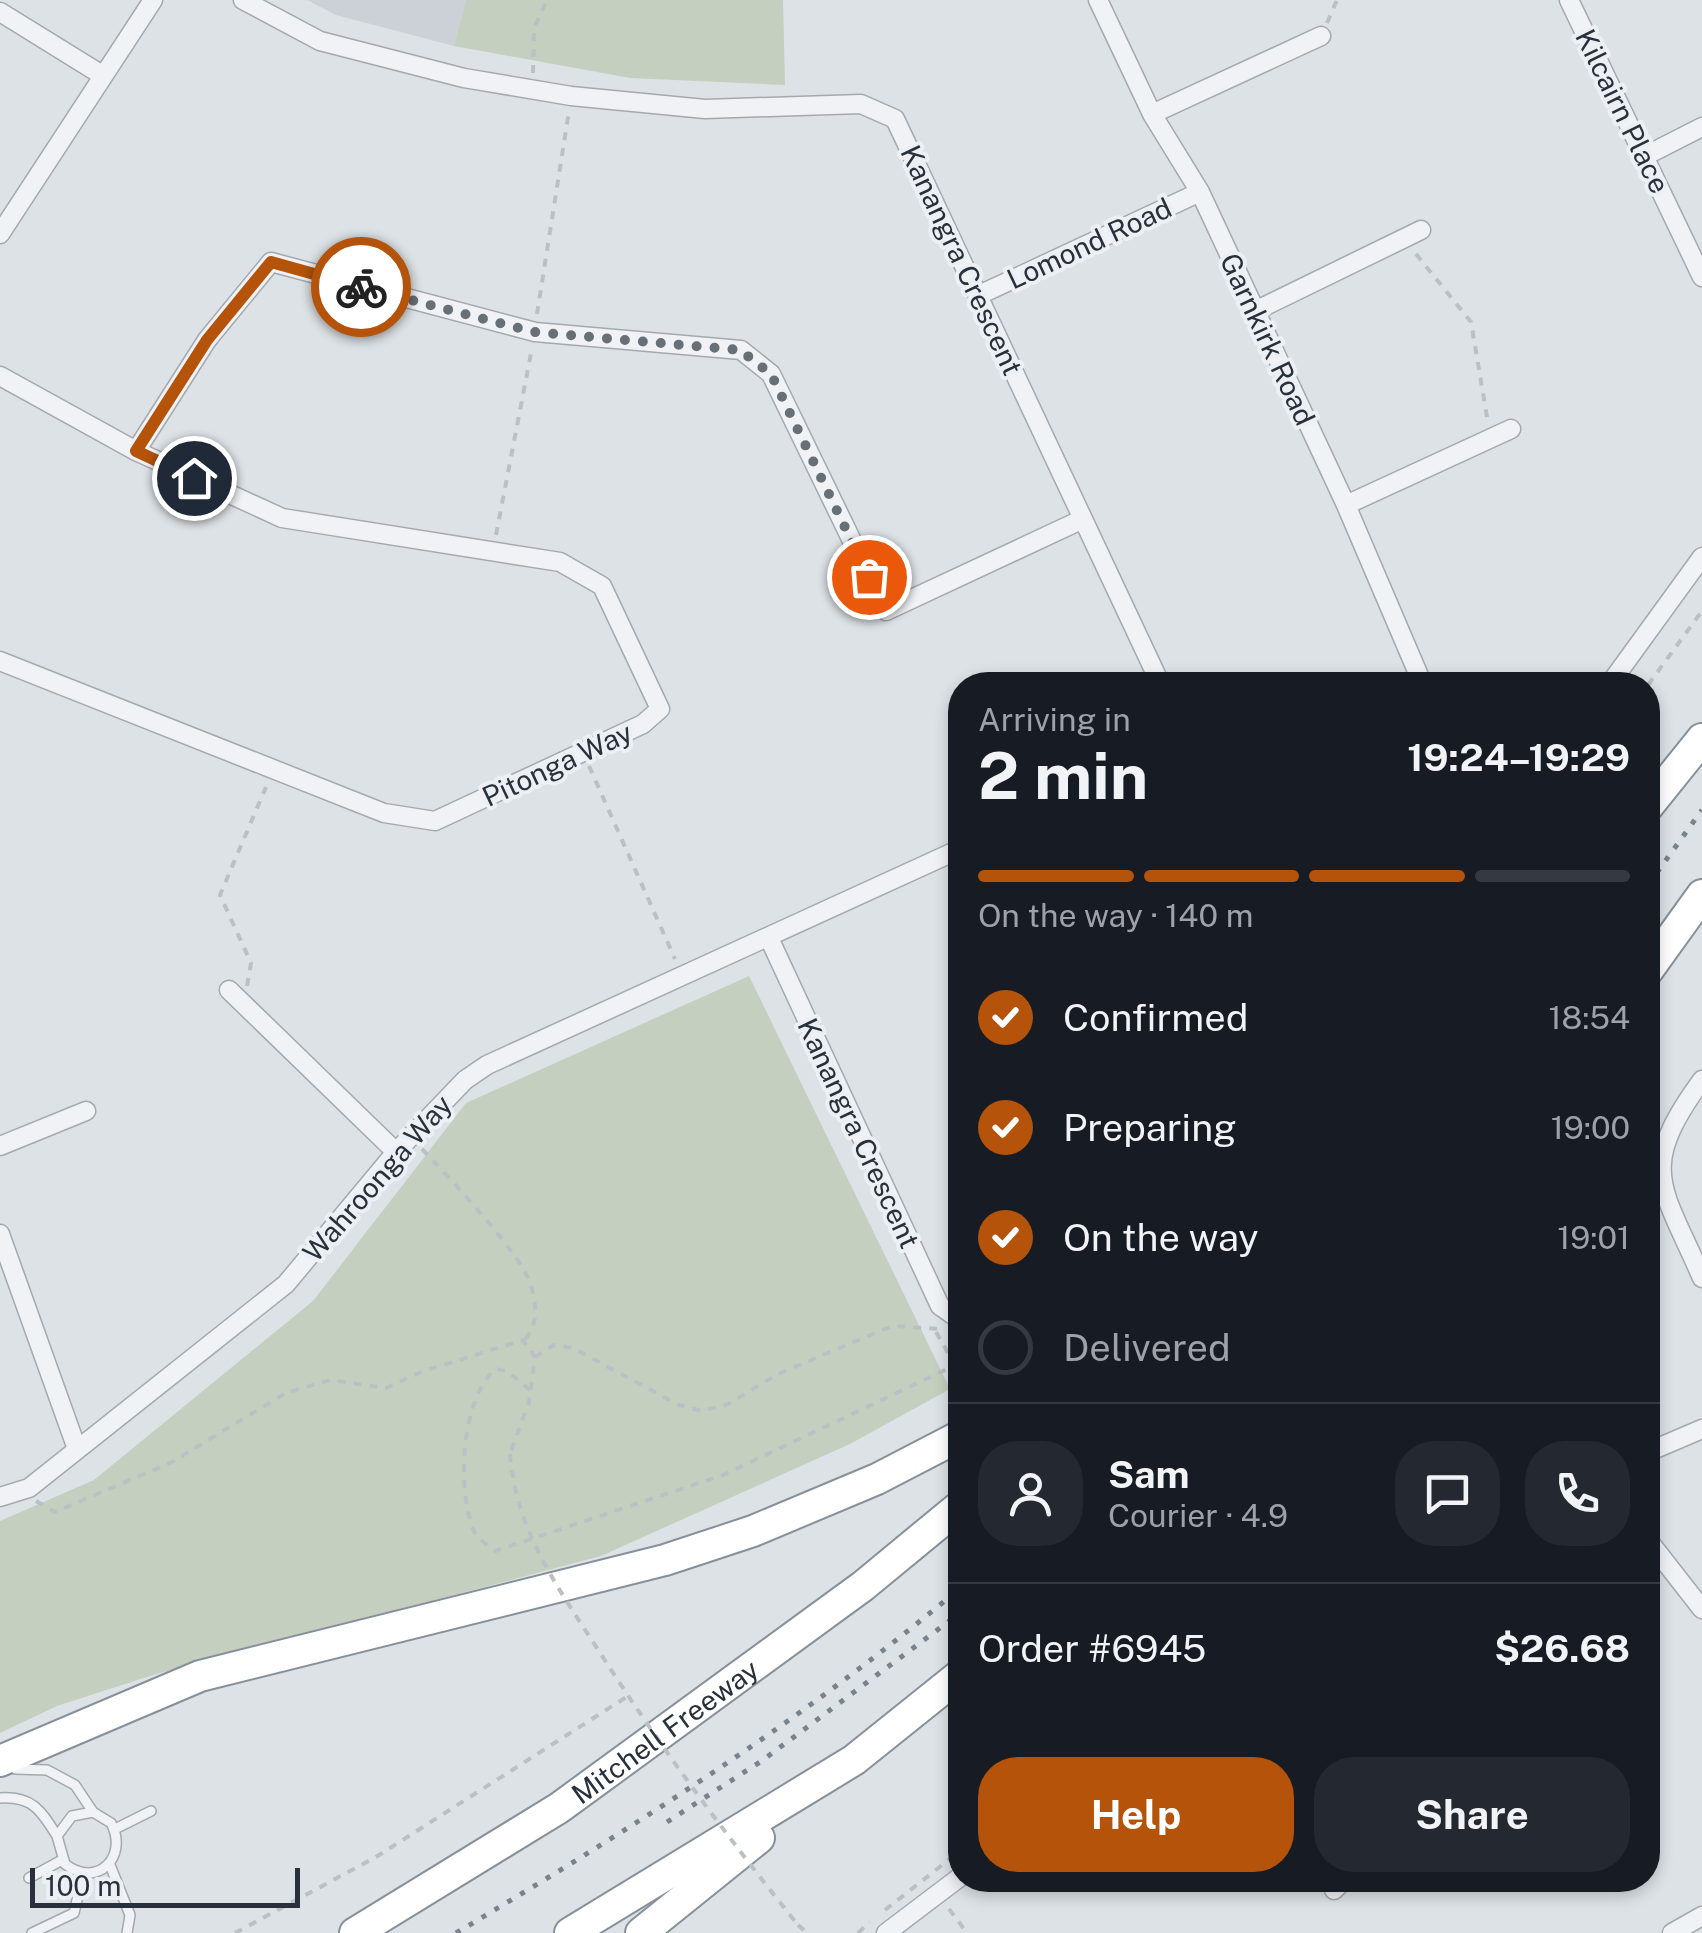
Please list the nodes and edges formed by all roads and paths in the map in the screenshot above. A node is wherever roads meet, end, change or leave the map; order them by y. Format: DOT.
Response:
graph roads {
  1 [pos="153,0"];
  2 [pos="243,0"];
  3 [pos="547,0"];
  4 [pos="1098,0"];
  5 [pos="1337,0"];
  6 [pos="1569,0"];
  7 [pos="0,12"];
  8 [pos="1321,36"];
  9 [pos="102,75"];
  10 [pos="533,88"];
  11 [pos="1152,114"];
  12 [pos="1702,126"];
  13 [pos="1645,156"];
  14 [pos="1200,192"];
  15 [pos="1422,230"];
  16 [pos="0,234"];
  17 [pos="1404,238"];
  18 [pos="1702,277"];
  19 [pos="979,294"];
  20 [pos="1255,310"];
  21 [pos="0,376"];
  22 [pos="1511,429"];
  23 [pos="1491,438"];
  24 [pos="136,451"];
  25 [pos="1346,505"];
  26 [pos="1083,519"];
  27 [pos="1702,557"];
  28 [pos="1702,610"];
  29 [pos="0,661"];
  30 [pos="1155,672"];
  31 [pos="1417,672"];
  32 [pos="1618,672"];
  33 [pos="1657,672"];
  34 [pos="1702,739"];
  35 [pos="583,753"];
  36 [pos="273,770"];
  37 [pos="1660,791"];
  38 [pos="948,855"];
  39 [pos="1702,896"];
  40 [pos="769,938"];
  41 [pos="1660,954"];
  42 [pos="683,977"];
  43 [pos="229,990"];
  44 [pos="244,1006"];
  45 [pos="1702,1080"];
  46 [pos="86,1111"];
  47 [pos="410,1136"];
  48 [pos="0,1146"];
  49 [pos="396,1152"];
  50 [pos="0,1234"];
  51 [pos="1702,1278"];
  52 [pos="948,1311"];
  53 [pos="948,1324"];
  54 [pos="936,1332"];
  55 [pos="523,1340"];
  56 [pos="948,1349"];
  57 [pos="535,1357"];
  58 [pos="948,1369"];
  59 [pos="530,1390"];
  60 [pos="1702,1429"];
  61 [pos="948,1442"];
  62 [pos="1660,1447"];
  63 [pos="77,1448"];
  64 [pos="29,1488"];
  65 [pos="0,1497"];
  66 [pos="948,1516"];
  67 [pos="1660,1555"];
  68 [pos="1702,1609"];
  69 [pos="948,1685"];
  70 [pos="628,1696"];
  71 [pos="854,1760"];
  72 [pos="0,1762"];
  73 [pos="0,1771"];
  74 [pos="0,1798"];
  75 [pos="151,1811"];
  76 [pos="93,1812"];
  77 [pos="115,1829"];
  78 [pos="57,1836"];
  79 [pos="62,1860"];
  80 [pos="948,1861"];
  81 [pos="110,1865"];
  82 [pos="83,1874"];
  83 [pos="29,1878"];
  84 [pos="948,1886"];
  85 [pos="1702,1916"];
  86 [pos="32,1933"];
  87 [pos="128,1933"];
  88 [pos="235,1933"];
  89 [pos="356,1933"];
  90 [pos="570,1933"];
  91 [pos="641,1933"];
  92 [pos="807,1933"];
  93 [pos="858,1933"];
  94 [pos="886,1933"];
  95 [pos="1672,1933"];
  1 -- 9 [label="street"];
  2 -- 10 [label="street, Kanangra Crescent"];
  3 -- 10 [label="path"];
  4 -- 11 [label="street, Garnkirk Road"];
  5 -- 8 [label="path"];
  6 -- 13 [label="street, Kilcairn Place"];
  7 -- 9 [label="street"];
  8 -- 11 [label="street"];
  9 -- 16 [label="street"];
  10 -- 19 [label="street, Kanangra Crescent"];
  11 -- 14 [label="street, Garnkirk Road"];
  12 -- 13 [label="street"];
  13 -- 18 [label="street, Kilcairn Place"];
  14 -- 19 [label="street, Lomond Road"];
  14 -- 20 [label="street, Garnkirk Road"];
  15 -- 17 [label="street"];
  17 -- 20 [label="street"];
  17 -- 23 [label="path"];
  19 -- 26 [label="street, Kanangra Crescent"];
  20 -- 25 [label="street, Garnkirk Road"];
  21 -- 24 [label="street, Pitonga Way"];
  22 -- 23 [label="street"];
  23 -- 25 [label="street"];
  24 -- 26 [label="street"];
  24 -- 35 [label="street, Pitonga Way"];
  25 -- 31 [label="street, Garnkirk Road"];
  26 -- 30 [label="street, Kanangra Crescent"];
  27 -- 32 [label="street"];
  28 -- 33 [label="path"];
  29 -- 36 [label="street, Pitonga Way"];
  34 -- 37 [label="highway"];
  35 -- 36 [label="street, Pitonga Way"];
  35 -- 42 [label="path"];
  36 -- 44 [label="path"];
  38 -- 40 [label="street, Wahroonga Way"];
  39 -- 41 [label="highway"];
  40 -- 42 [label="street, Wahroonga Way"];
  40 -- 52 [label="street, Kanangra Crescent"];
  42 -- 47 [label="street, Wahroonga Way"];
  43 -- 44 [label="street"];
  44 -- 49 [label="street"];
  45 -- 51 [label="street"];
  46 -- 48 [label="street"];
  47 -- 49 [label="street, Wahroonga Way"];
  47 -- 55 [label="path"];
  49 -- 63 [label="street, Wahroonga Way"];
  50 -- 63 [label="street"];
  53 -- 54 [label="path"];
  54 -- 56 [label="path"];
  54 -- 57 [label="path"];
  55 -- 57 [label="path"];
  55 -- 64 [label="path"];
  57 -- 59 [label="path"];
  58 -- 59 [label="path"];
  59 -- 70 [label="path, bridge"];
  60 -- 62 [label="street"];
  61 -- 72 [label="highway"];
  63 -- 64 [label="street, Wahroonga Way"];
  64 -- 65 [label="street, Wahroonga Way"];
  66 -- 89 [label="highway, Mitchell Freeway"];
  67 -- 68 [label="street"];
  69 -- 71 [label="highway"];
  70 -- 88 [label="path"];
  70 -- 92 [label="path, bridge"];
  71 -- 90 [label="highway"];
  71 -- 91 [label="highway"];
  73 -- 76 [label="lane"];
  74 -- 78 [label="lane"];
  75 -- 77 [label="lane"];
  76 -- 77 [label="lane"];
  76 -- 78 [label="lane"];
  77 -- 81 [label="lane"];
  78 -- 79 [label="lane"];
  79 -- 82 [label="lane"];
  79 -- 83 [label="lane"];
  80 -- 93 [label="path"];
  81 -- 82 [label="lane"];
  81 -- 87 [label="lane"];
  82 -- 86 [label="lane"];
  84 -- 94 [label="street"];
  85 -- 95 [label="street"];
}
